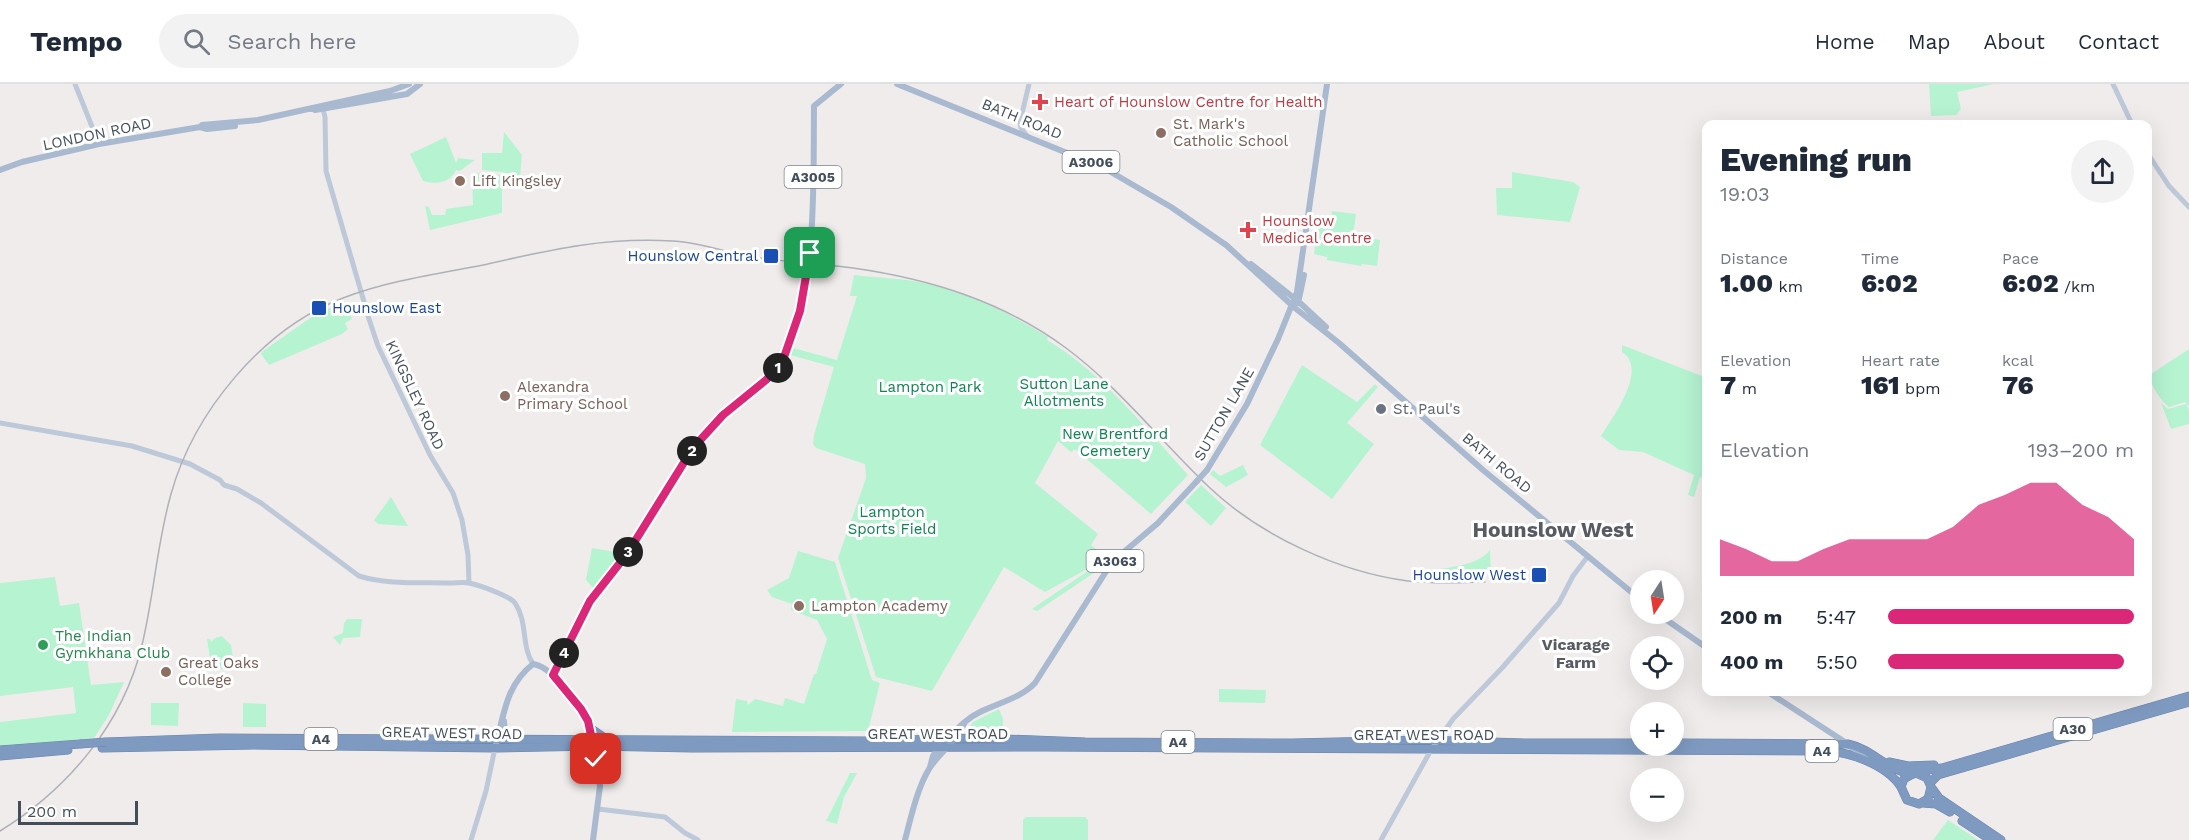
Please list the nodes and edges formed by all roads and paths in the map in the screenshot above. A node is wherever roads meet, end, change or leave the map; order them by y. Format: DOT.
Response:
graph roads {
  1 [pos="75,84"];
  2 [pos="420,84"];
  3 [pos="841,84"];
  4 [pos="897,84"];
  5 [pos="922,84"];
  6 [pos="1029,84"];
  7 [pos="1327,84"];
  8 [pos="2113,84"];
  9 [pos="410,87"];
  10 [pos="919,92"];
  11 [pos="323,107"];
  12 [pos="2130,120"];
  13 [pos="1020,122"];
  14 [pos="1009,128"];
  15 [pos="1027,136"];
  16 [pos="99,144"];
  17 [pos="2152,160"];
  18 [pos="0,170"];
  19 [pos="2189,207"];
  20 [pos="1225,244"];
  21 [pos="1295,303"];
  22 [pos="1339,343"];
  23 [pos="0,423"];
  24 [pos="1588,556"];
  25 [pos="469,583"];
  26 [pos="1630,591"];
  27 [pos="1672,624"];
  28 [pos="1702,645"];
  29 [pos="533,664"];
  30 [pos="553,675"];
  31 [pos="1774,696"];
  32 [pos="2189,696"];
  33 [pos="2189,702"];
  34 [pos="503,718"];
  35 [pos="591,727"];
  36 [pos="1828,730"];
  37 [pos="511,739"];
  38 [pos="607,740"];
  39 [pos="1438,740"];
  40 [pos="1401,741"];
  41 [pos="497,742"];
  42 [pos="594,743"];
  43 [pos="948,743"];
  44 [pos="1630,743"];
  45 [pos="1684,743"];
  46 [pos="1822,744"];
  47 [pos="1848,744"];
  48 [pos="78,746"];
  49 [pos="0,750"];
  50 [pos="1431,750"];
  51 [pos="0,756"];
  52 [pos="1876,762"];
  53 [pos="1957,762"];
  54 [pos="1914,774"];
  55 [pos="1931,785"];
  56 [pos="1902,787"];
  57 [pos="1923,803"];
  58 [pos="598,809"];
  59 [pos="471,840"];
  60 [pos="593,840"];
  61 [pos="698,840"];
  62 [pos="905,840"];
  63 [pos="1381,840"];
  64 [pos="1991,840"];
  65 [pos="2001,840"];
  1 -- 16 [label="street"];
  2 -- 9 [label="main road"];
  3 -- 30 [label="main road, A3005"];
  4 -- 10 [label="main road, BATH ROAD / A3006"];
  5 -- 10 [label="main road"];
  6 -- 13 [label="street"];
  7 -- 21 [label="main road, A3063"];
  8 -- 12 [label="street"];
  9 -- 11 [label="main road"];
  9 -- 11 [label="main road"];
  10 -- 14 [label="main road, BATH ROAD / A3006"];
  11 -- 16 [label="main road, LONDON ROAD"];
  11 -- 25 [label="street, KINGSLEY ROAD"];
  13 -- 14 [label="street"];
  13 -- 15 [label="street"];
  14 -- 15 [label="main road, BATH ROAD / A3006"];
  15 -- 20 [label="main road, BATH ROAD / A3006"];
  16 -- 18 [label="main road, LONDON ROAD"];
  17 -- 19 [label="street"];
  20 -- 21 [label="main road, BATH ROAD / A3006"];
  20 -- 21 [label="main road, BATH ROAD / A3006"];
  21 -- 22 [label="main road, BATH ROAD / A3006"];
  21 -- 22 [label="main road, BATH ROAD / A3006"];
  21 -- 43 [label="main road, SUTTON LANE / A3063, bridge"];
  22 -- 24 [label="main road, BATH ROAD / A3006"];
  23 -- 25 [label="street"];
  24 -- 26 [label="main road, BATH ROAD / A3006"];
  24 -- 39 [label="street"];
  25 -- 29 [label="street"];
  27 -- 28 [label="main road"];
  29 -- 30 [label="main road"];
  29 -- 34 [label="main road"];
  30 -- 35 [label="main road"];
  31 -- 36 [label="main road"];
  32 -- 53 [label="highway, A30"];
  33 -- 55 [label="highway, A30"];
  34 -- 37 [label="main road"];
  34 -- 41 [label="main road"];
  35 -- 38 [label="highway"];
  35 -- 42 [label="main road"];
  36 -- 46 [label="main road"];
  36 -- 47 [label="main road"];
  37 -- 41 [label="highway, GREAT WEST ROAD / A4"];
  37 -- 42 [label="highway, GREAT WEST ROAD / A4"];
  38 -- 42 [label="highway, GREAT WEST ROAD / A4"];
  38 -- 43 [label="highway, GREAT WEST ROAD / A4"];
  39 -- 40 [label="highway, GREAT WEST ROAD / A4"];
  39 -- 44 [label="highway, GREAT WEST ROAD / A4"];
  39 -- 50 [label="street"];
  40 -- 43 [label="highway, GREAT WEST ROAD / A4"];
  40 -- 50 [label="highway, A4"];
  41 -- 42 [label="highway, GREAT WEST ROAD / A4"];
  41 -- 48 [label="highway, GREAT WEST ROAD / A4"];
  41 -- 59 [label="street"];
  42 -- 43 [label="highway, GREAT WEST ROAD / A4"];
  42 -- 58 [label="main road"];
  43 -- 50 [label="highway, GREAT WEST ROAD / A4"];
  43 -- 62 [label="main road, A3063"];
  45 -- 46 [label="highway, A4"];
  46 -- 47 [label="highway, A4"];
  47 -- 52 [label="highway, A4"];
  48 -- 49 [label="highway, GREAT WEST ROAD / A4"];
  48 -- 51 [label="highway, GREAT WEST ROAD / A4"];
  50 -- 52 [label="highway, GREAT WEST ROAD / A4"];
  50 -- 63 [label="street"];
  52 -- 53 [label="highway"];
  52 -- 54 [label="highway, A4"];
  52 -- 56 [label="highway, A4"];
  53 -- 54 [label="highway, A30"];
  54 -- 55 [label="highway"];
  54 -- 56 [label="highway"];
  55 -- 57 [label="highway"];
  55 -- 65 [label="highway"];
  56 -- 57 [label="highway"];
  57 -- 64 [label="highway"];
  58 -- 60 [label="main road"];
  58 -- 61 [label="street"];
}
